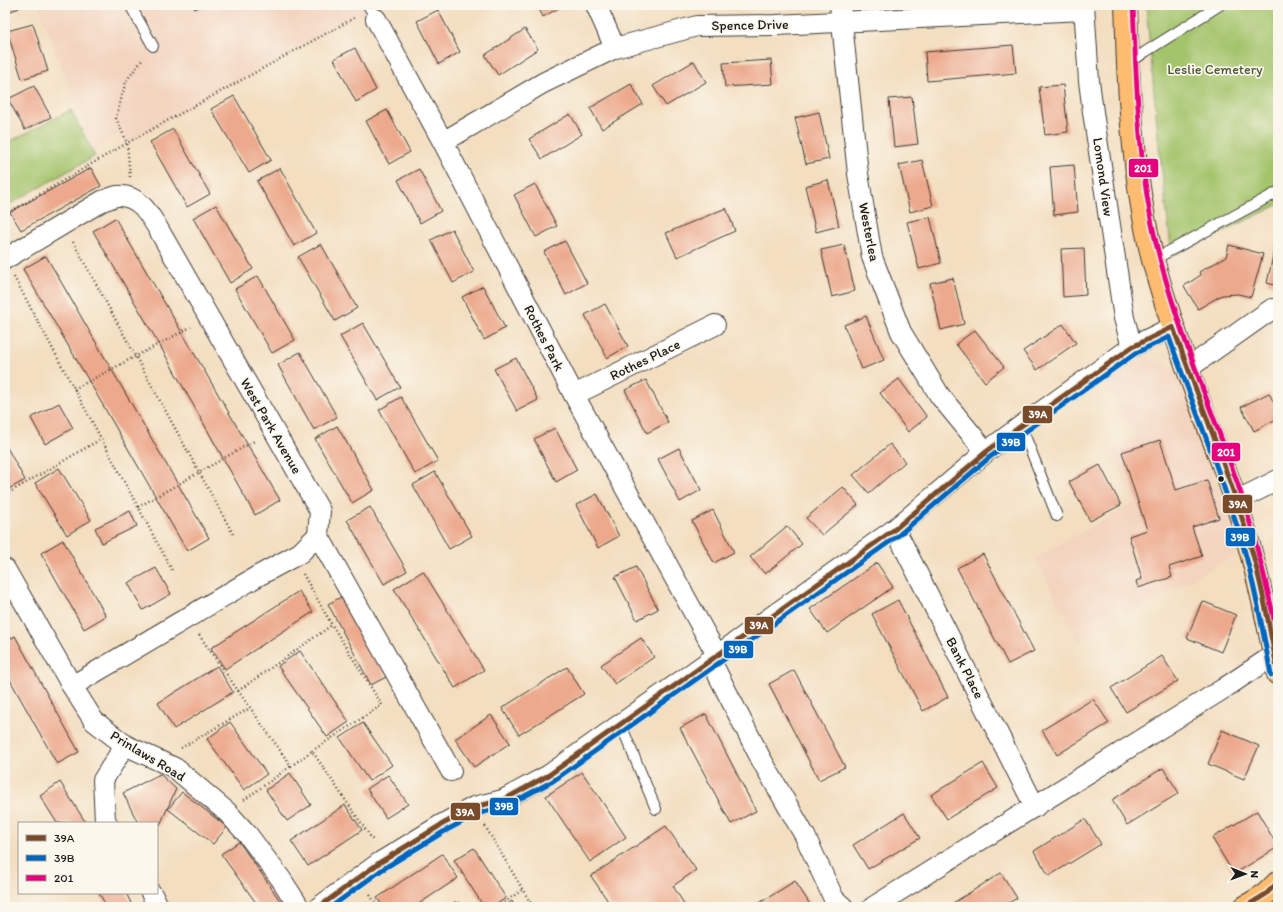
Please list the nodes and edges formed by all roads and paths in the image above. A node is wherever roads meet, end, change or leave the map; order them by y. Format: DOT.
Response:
graph roads {
  1 [pos="130,5"];
  2 [pos="596,5"];
  3 [pos="1126,5"];
  4 [pos="1220,5"];
  5 [pos="1084,8"];
  6 [pos="371,11"];
  7 [pos="840,13"];
  8 [pos="153,46"];
  9 [pos="615,48"];
  10 [pos="1128,64"];
  11 [pos="443,142"];
  12 [pos="127,143"];
  13 [pos="1278,192"];
  14 [pos="131,198"];
  15 [pos="5,215"];
  16 [pos="63,224"];
  17 [pos="1153,260"];
  18 [pos="9,266"];
  19 [pos="1272,309"];
  20 [pos="209,317"];
  21 [pos="715,325"];
  22 [pos="1173,327"];
  23 [pos="1132,347"];
  24 [pos="135,356"];
  25 [pos="1187,369"];
  26 [pos="74,389"];
  27 [pos="574,395"];
  28 [pos="1021,426"];
  29 [pos="274,429"];
  30 [pos="101,439"];
  31 [pos="986,452"];
  32 [pos="199,472"];
  33 [pos="1278,480"];
  34 [pos="5,495"];
  35 [pos="1236,501"];
  36 [pos="138,507"];
  37 [pos="1057,516"];
  38 [pos="895,529"];
  39 [pos="233,534"];
  40 [pos="318,535"];
  41 [pos="293,557"];
  42 [pos="5,569"];
  43 [pos="172,570"];
  44 [pos="188,618"];
  45 [pos="332,625"];
  46 [pos="714,658"];
  47 [pos="1276,665"];
  48 [pos="72,686"];
  49 [pos="238,691"];
  50 [pos="250,708"];
  51 [pos="621,725"];
  52 [pos="125,745"];
  53 [pos="312,751"];
  54 [pos="159,761"];
  55 [pos="291,766"];
  56 [pos="451,771"];
  57 [pos="474,807"];
  58 [pos="1034,807"];
  59 [pos="656,809"];
  60 [pos="227,812"];
  61 [pos="107,822"];
  62 [pos="386,859"];
  63 [pos="1278,882"];
  64 [pos="522,890"];
  65 [pos="152,894"];
  66 [pos="159,907"];
  67 [pos="299,907"];
  68 [pos="319,907"];
  69 [pos="448,907"];
  70 [pos="460,907"];
  71 [pos="498,907"];
  72 [pos="533,907"];
  73 [pos="843,907"];
  74 [pos="873,907"];
  75 [pos="1245,907"];
  1 -- 8 [label="lane"];
  2 -- 9 [label="street"];
  3 -- 10 [label="main road"];
  4 -- 10 [label="lane"];
  5 -- 7 [label="street, Spence Drive"];
  5 -- 23 [label="street, Lomond View"];
  6 -- 11 [label="street, Rothes Park"];
  6 -- 12 [label="path"];
  7 -- 9 [label="street, Spence Drive"];
  7 -- 31 [label="street, Westerlea"];
  8 -- 12 [label="path"];
  9 -- 11 [label="street, Spence Drive"];
  10 -- 17 [label="main road"];
  11 -- 27 [label="street, Rothes Park"];
  12 -- 14 [label="path"];
  12 -- 15 [label="path"];
  13 -- 17 [label="lane"];
  14 -- 16 [label="street"];
  14 -- 20 [label="street, West Park Avenue"];
  16 -- 18 [label="street"];
  16 -- 24 [label="path"];
  17 -- 22 [label="main road"];
  18 -- 26 [label="path"];
  19 -- 25 [label="street"];
  20 -- 24 [label="path"];
  20 -- 29 [label="street, West Park Avenue"];
  21 -- 27 [label="street, Rothes Place"];
  22 -- 23 [label="street"];
  22 -- 25 [label="main road"];
  23 -- 28 [label="street"];
  24 -- 26 [label="path"];
  24 -- 32 [label="path"];
  25 -- 35 [label="main road"];
  26 -- 30 [label="path"];
  27 -- 46 [label="street, Rothes Park"];
  28 -- 31 [label="street"];
  28 -- 37 [label="lane"];
  29 -- 32 [label="path"];
  29 -- 40 [label="street, West Park Avenue"];
  30 -- 34 [label="path"];
  30 -- 36 [label="path"];
  31 -- 38 [label="street"];
  32 -- 36 [label="path"];
  32 -- 39 [label="path"];
  33 -- 35 [label="street"];
  35 -- 47 [label="main road"];
  36 -- 43 [label="path"];
  38 -- 46 [label="street"];
  38 -- 58 [label="street, Bank Place"];
  40 -- 41 [label="street"];
  40 -- 56 [label="street"];
  41 -- 44 [label="street"];
  41 -- 45 [label="path"];
  42 -- 48 [label="street, Prinlaws Road"];
  44 -- 48 [label="street"];
  44 -- 49 [label="path"];
  45 -- 49 [label="path"];
  45 -- 53 [label="path"];
  46 -- 51 [label="street"];
  46 -- 73 [label="street"];
  47 -- 58 [label="street"];
  48 -- 52 [label="street, Prinlaws Road"];
  49 -- 50 [label="path"];
  50 -- 54 [label="path"];
  50 -- 55 [label="path"];
  51 -- 57 [label="street"];
  51 -- 59 [label="lane"];
  52 -- 54 [label="street, Prinlaws Road"];
  52 -- 61 [label="street"];
  53 -- 55 [label="path"];
  53 -- 62 [label="path"];
  54 -- 60 [label="street, Prinlaws Road"];
  55 -- 60 [label="path"];
  57 -- 62 [label="street"];
  57 -- 64 [label="path"];
  58 -- 74 [label="street"];
  60 -- 67 [label="street, Prinlaws Road"];
  62 -- 68 [label="street"];
  63 -- 75 [label="main road"];
  64 -- 71 [label="path"];
  64 -- 72 [label="path"];
  65 -- 66 [label="street"];
  69 -- 70 [label="path"];
}
